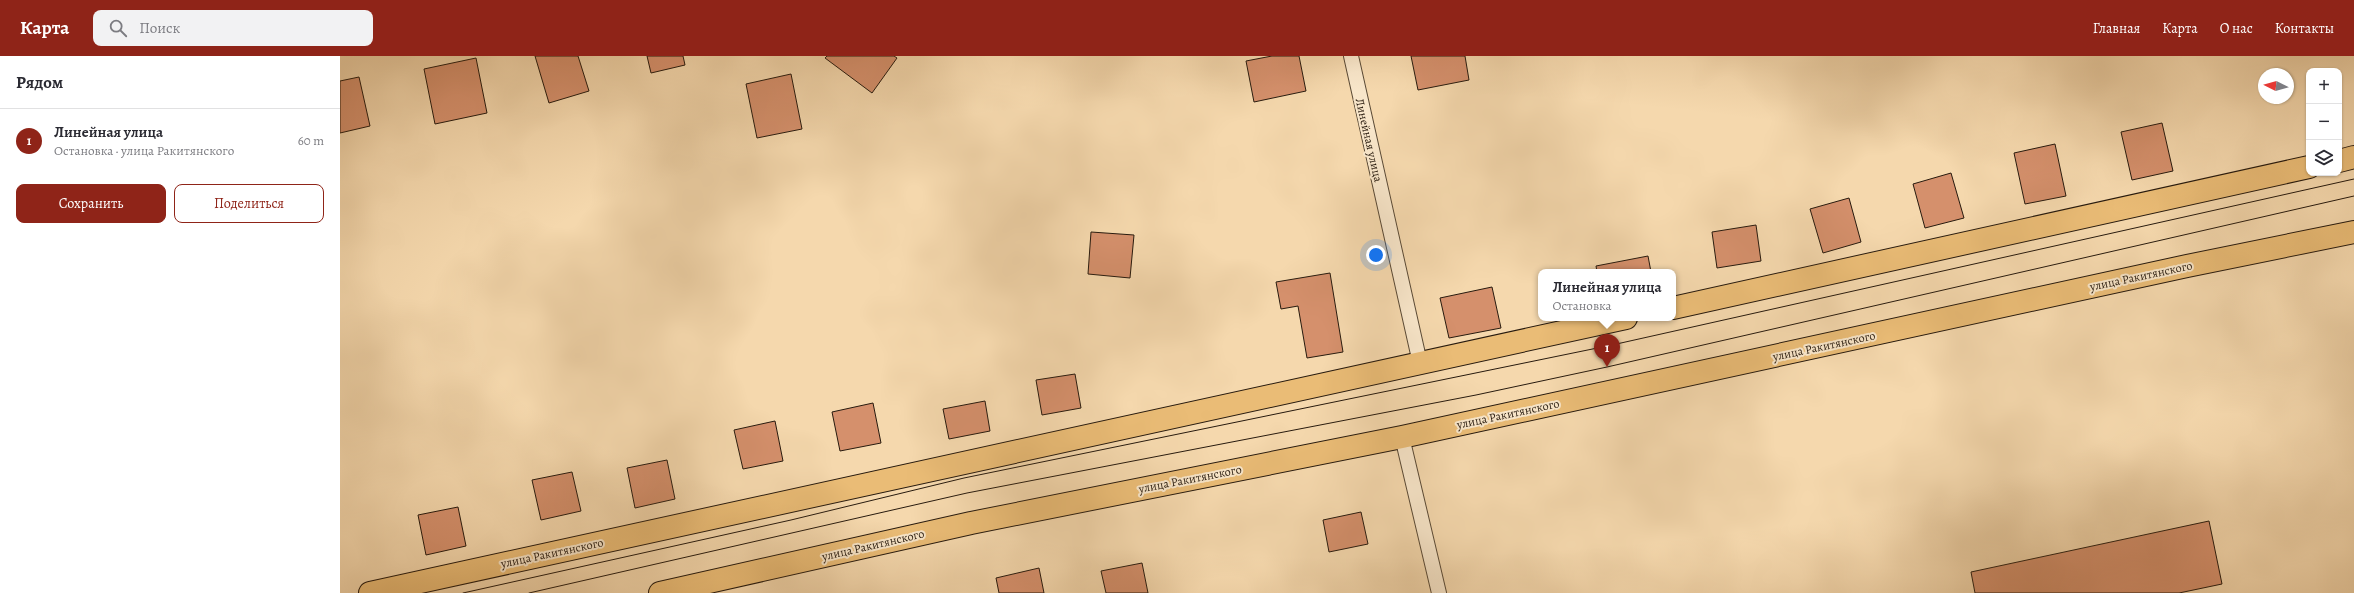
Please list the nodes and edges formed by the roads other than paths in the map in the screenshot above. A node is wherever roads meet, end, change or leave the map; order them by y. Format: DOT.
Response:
graph roads {
  1 [pos="1350,56"];
  2 [pos="2354,157"];
  3 [pos="2342,159"];
  4 [pos="2306,168"];
  5 [pos="2354,232"];
  6 [pos="1676,307"];
  7 [pos="1613,321"];
  8 [pos="1420,364"];
  9 [pos="1402,437"];
  10 [pos="370,593"];
  11 [pos="660,593"];
  12 [pos="1439,593"];
  1 -- 8 [label="lane, Линейная улица"];
  2 -- 3 [label="main road"];
  4 -- 6 [label="main road"];
  5 -- 9 [label="main road, улица Ракитянского"];
  7 -- 8 [label="main road, улица Ракитянского"];
  8 -- 10 [label="main road, улица Ракитянского"];
  9 -- 11 [label="main road, улица Ракитянского"];
  9 -- 12 [label="lane"];
}
